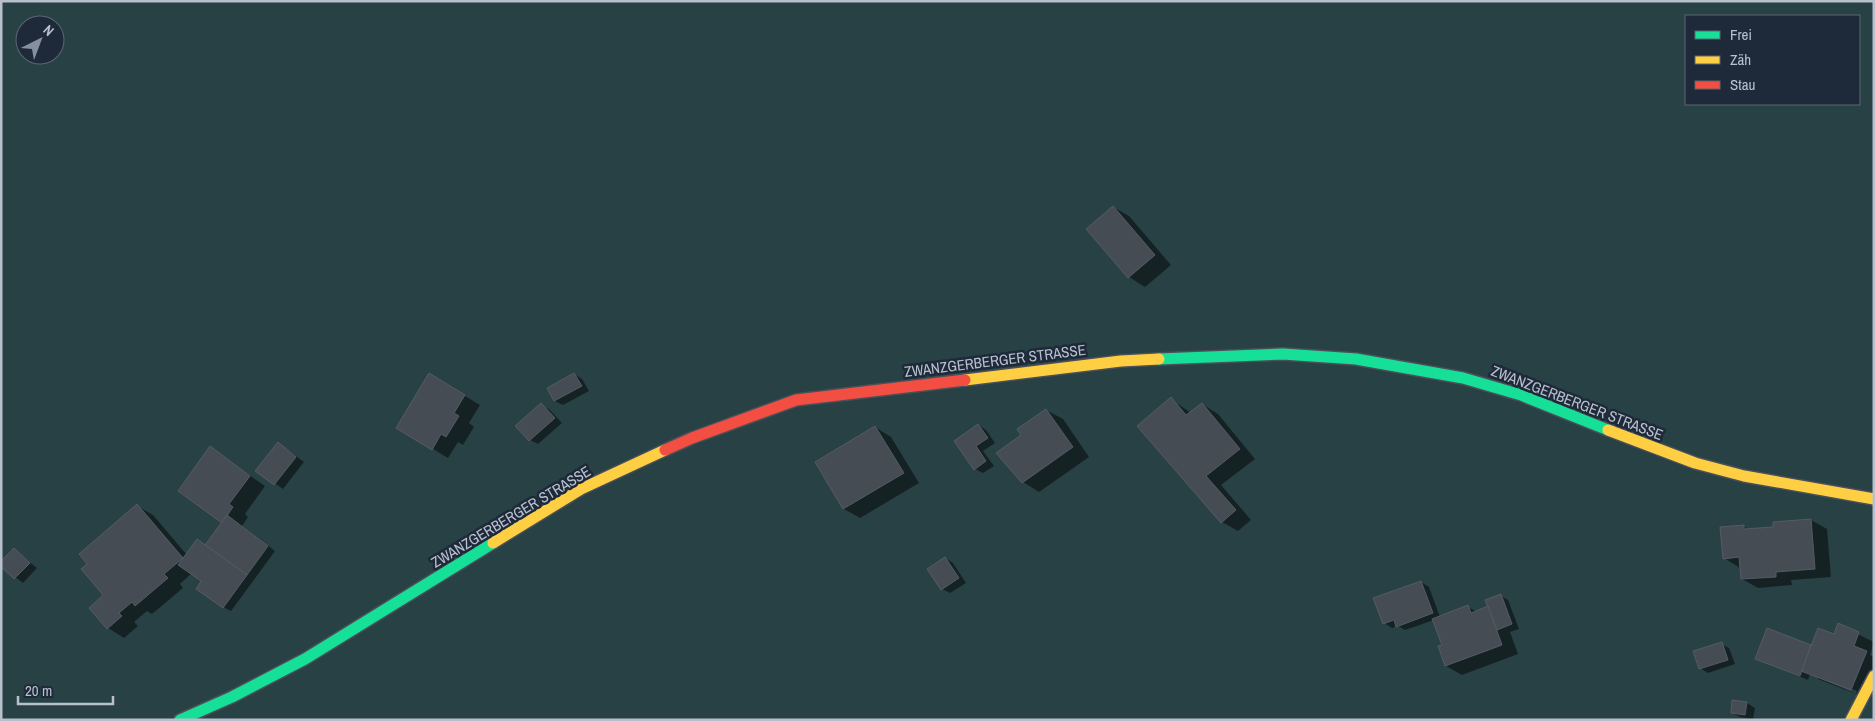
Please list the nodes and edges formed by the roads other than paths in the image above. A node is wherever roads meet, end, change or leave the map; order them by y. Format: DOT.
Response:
graph roads {
  1 [pos="1874,499"];
  2 [pos="1874,676"];
  3 [pos="180,720"];
  4 [pos="1850,720"];
  1 -- 3 [label="street, ZWANZGERBERGER STRASSE"];
  2 -- 4 [label="street"];
}
